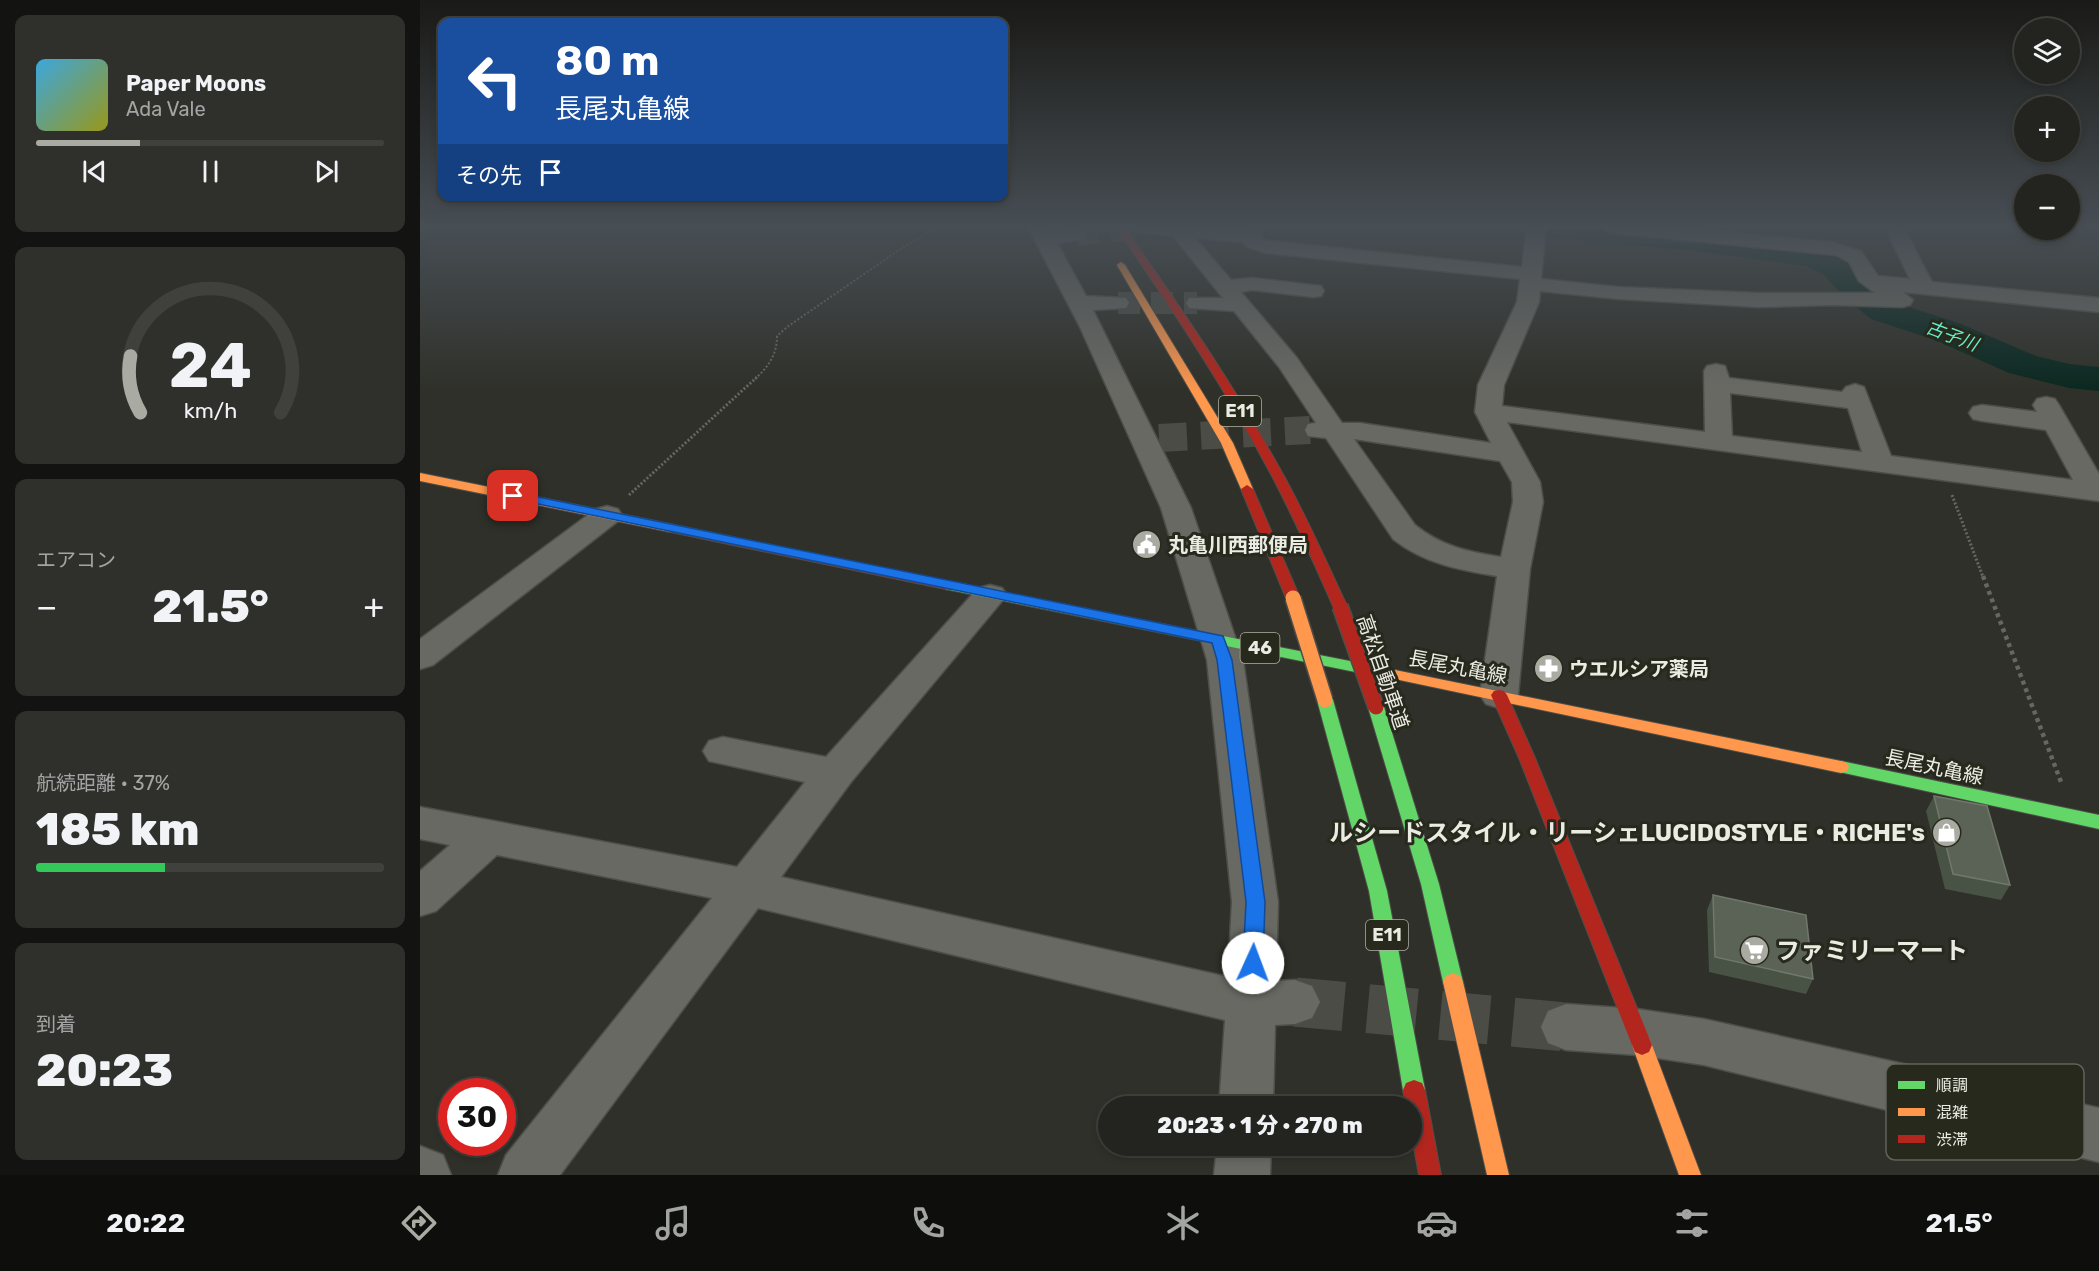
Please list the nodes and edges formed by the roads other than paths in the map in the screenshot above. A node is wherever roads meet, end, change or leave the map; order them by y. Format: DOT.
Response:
graph roads {
  1 [pos="1070,282"];
  2 [pos="1130,282"];
  3 [pos="1158,282"];
  4 [pos="1221,282"];
  5 [pos="1532,282"];
  6 [pos="1550,282"];
  7 [pos="1872,282"];
  8 [pos="1922,282"];
  9 [pos="1925,288"];
  10 [pos="1313,291"];
  11 [pos="1233,296"];
  12 [pos="1078,303"];
  13 [pos="1118,303"];
  14 [pos="1197,303"];
  15 [pos="2099,305"];
  16 [pos="1488,412"];
  17 [pos="1982,414"];
  18 [pos="1322,430"];
  19 [pos="1719,442"];
  20 [pos="1511,454"];
  21 [pos="1879,463"];
  22 [pos="420,477"];
  23 [pos="2097,492"];
  24 [pos="607,515"];
  25 [pos="1514,569"];
  26 [pos="990,595"];
  27 [pos="1218,640"];
  28 [pos="420,657"];
  29 [pos="1499,695"];
  30 [pos="723,751"];
  31 [pos="835,774"];
  32 [pos="2099,822"];
  33 [pos="420,824"];
  34 [pos="489,837"];
  35 [pos="746,887"];
  36 [pos="420,898"];
  37 [pos="1273,1003"];
  38 [pos="1566,1027"];
  39 [pos="1637,1032"];
  40 [pos="1886,1085"];
  41 [pos="1249,1096"];
  42 [pos="2084,1131"];
  43 [pos="2099,1135"];
  44 [pos="1243,1156"];
  45 [pos="526,1175"];
  46 [pos="1242,1175"];
  47 [pos="1430,1175"];
  48 [pos="1498,1175"];
  49 [pos="1690,1175"];
  1 -- 12 [label="street"];
  2 -- 47 [label="main road, E11, bridge"];
  3 -- 48 [label="main road, 高松自動車道 / E11, bridge"];
  4 -- 11 [label="street"];
  5 -- 16 [label="street"];
  6 -- 7 [label="street"];
  7 -- 9 [label="street"];
  8 -- 9 [label="street"];
  9 -- 15 [label="street"];
  10 -- 11 [label="street"];
  11 -- 14 [label="street"];
  11 -- 18 [label="street"];
  12 -- 13 [label="street"];
  12 -- 27 [label="street"];
  16 -- 19 [label="street"];
  16 -- 20 [label="street"];
  17 -- 23 [label="street"];
  18 -- 20 [label="street"];
  18 -- 25 [label="street"];
  19 -- 21 [label="street"];
  19 -- 21 [label="street"];
  20 -- 25 [label="street"];
  21 -- 23 [label="street"];
  22 -- 24 [label="main road, 長尾丸亀線 / 46"];
  24 -- 26 [label="main road, 長尾丸亀線 / 46"];
  24 -- 28 [label="street"];
  25 -- 29 [label="street"];
  26 -- 27 [label="main road, 長尾丸亀線 / 46"];
  26 -- 31 [label="street"];
  27 -- 29 [label="main road, 長尾丸亀線 / 46"];
  27 -- 37 [label="street"];
  29 -- 32 [label="main road, 長尾丸亀線 / 46"];
  29 -- 39 [label="main road"];
  30 -- 31 [label="street"];
  31 -- 35 [label="street"];
  33 -- 34 [label="street"];
  34 -- 35 [label="street"];
  34 -- 36 [label="street"];
  35 -- 37 [label="street"];
  35 -- 45 [label="street"];
  37 -- 41 [label="street"];
  38 -- 39 [label="street"];
  39 -- 40 [label="street"];
  39 -- 49 [label="main road"];
  42 -- 43 [label="street"];
  44 -- 46 [label="street"];
}
